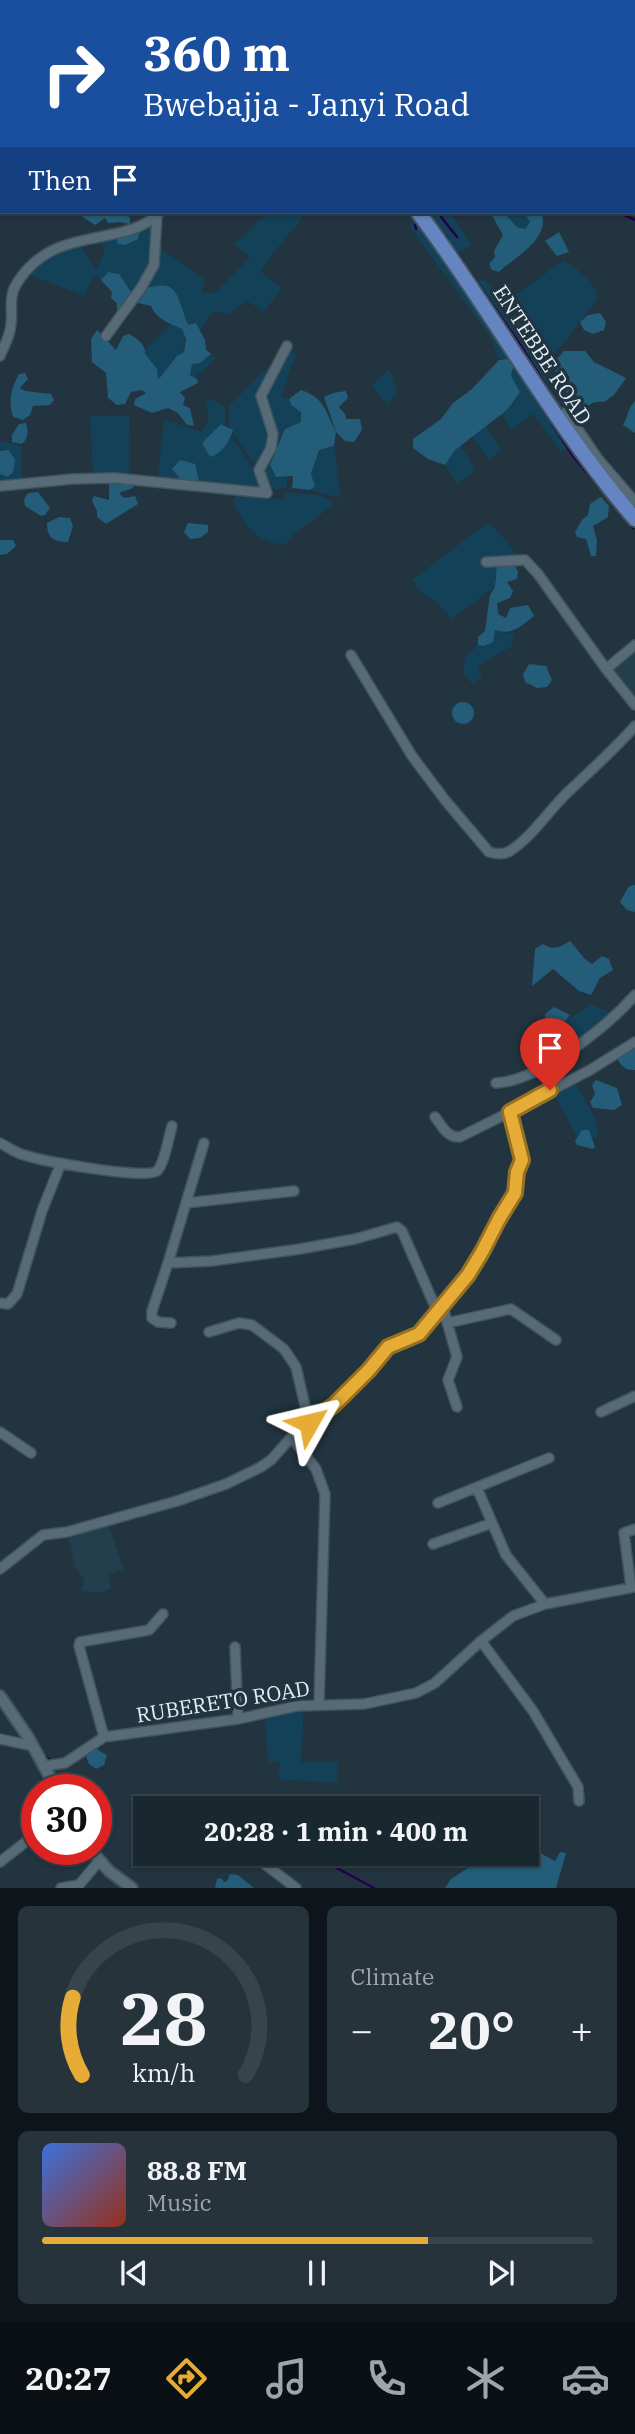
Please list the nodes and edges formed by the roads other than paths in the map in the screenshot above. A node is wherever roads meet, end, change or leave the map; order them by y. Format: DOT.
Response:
graph roads {
  1 [pos="158,214"];
  2 [pos="159,214"];
  3 [pos="419,214"];
  4 [pos="106,336"];
  5 [pos="287,346"];
  6 [pos="0,356"];
  7 [pos="566,412"];
  8 [pos="0,486"];
  9 [pos="635,502"];
  10 [pos="635,519"];
  11 [pos="486,562"];
  12 [pos="635,645"];
  13 [pos="351,655"];
  14 [pos="606,669"];
  15 [pos="635,705"];
  16 [pos="635,726"];
  17 [pos="635,995"];
  18 [pos="635,1042"];
  19 [pos="496,1083"];
  20 [pos="510,1112"];
  21 [pos="435,1117"];
  22 [pos="172,1126"];
  23 [pos="0,1143"];
  24 [pos="204,1143"];
  25 [pos="61,1163"];
  26 [pos="294,1191"];
  27 [pos="186,1203"];
  28 [pos="168,1263"];
  29 [pos="0,1303"];
  30 [pos="440,1307"];
  31 [pos="170,1323"];
  32 [pos="447,1323"];
  33 [pos="209,1332"];
  34 [pos="556,1340"];
  35 [pos="635,1396"];
  36 [pos="457,1407"];
  37 [pos="601,1412"];
  38 [pos="309,1423"];
  39 [pos="0,1432"];
  40 [pos="292,1438"];
  41 [pos="32,1453"];
  42 [pos="549,1458"];
  43 [pos="477,1488"];
  44 [pos="438,1503"];
  45 [pos="492,1523"];
  46 [pos="635,1529"];
  47 [pos="433,1544"];
  48 [pos="0,1569"];
  49 [pos="633,1587"];
  50 [pos="545,1604"];
  51 [pos="163,1614"];
  52 [pos="481,1641"];
  53 [pos="235,1647"];
  54 [pos="0,1696"];
  55 [pos="319,1704"];
  56 [pos="238,1719"];
  57 [pos="104,1737"];
  58 [pos="0,1739"];
  59 [pos="33,1746"];
  60 [pos="65,1763"];
  61 [pos="44,1766"];
  62 [pos="48,1774"];
  63 [pos="58,1774"];
  64 [pos="579,1801"];
  65 [pos="21,1846"];
  66 [pos="0,1862"];
  67 [pos="96,1865"];
  68 [pos="102,1865"];
  69 [pos="267,1866"];
  70 [pos="117,1884"];
  71 [pos="61,1888"];
  72 [pos="132,1888"];
  73 [pos="296,1888"];
  1 -- 6 [label="street"];
  2 -- 4 [label="street"];
  3 -- 10 [label="main road, ENTEBBE ROAD"];
  5 -- 8 [label="street"];
  7 -- 9 [label="street"];
  11 -- 14 [label="street"];
  12 -- 14 [label="street"];
  13 -- 16 [label="street"];
  14 -- 15 [label="street"];
  17 -- 19 [label="street"];
  18 -- 20 [label="street"];
  20 -- 21 [label="street"];
  20 -- 30 [label="street"];
  22 -- 25 [label="street"];
  23 -- 25 [label="street"];
  24 -- 27 [label="street"];
  25 -- 29 [label="street"];
  26 -- 27 [label="street"];
  27 -- 28 [label="street"];
  28 -- 30 [label="street"];
  28 -- 31 [label="street"];
  30 -- 32 [label="street"];
  30 -- 38 [label="street"];
  32 -- 34 [label="street"];
  32 -- 36 [label="street"];
  33 -- 38 [label="street"];
  35 -- 37 [label="street"];
  38 -- 40 [label="street"];
  39 -- 41 [label="street"];
  40 -- 48 [label="street"];
  40 -- 55 [label="street"];
  42 -- 43 [label="street"];
  43 -- 44 [label="street"];
  43 -- 45 [label="street"];
  45 -- 47 [label="street"];
  45 -- 50 [label="street"];
  46 -- 49 [label="street"];
  49 -- 50 [label="street, RUBERETO ROAD"];
  50 -- 52 [label="street, RUBERETO ROAD"];
  51 -- 57 [label="street"];
  52 -- 55 [label="street, RUBERETO ROAD"];
  52 -- 64 [label="street"];
  53 -- 56 [label="street"];
  54 -- 59 [label="street"];
  55 -- 56 [label="street, RUBERETO ROAD"];
  56 -- 57 [label="street, RUBERETO ROAD"];
  57 -- 60 [label="street, RUBERETO ROAD"];
  58 -- 59 [label="street"];
  59 -- 61 [label="street"];
  60 -- 61 [label="street, RUBERETO ROAD"];
  60 -- 63 [label="street"];
  61 -- 62 [label="street"];
  65 -- 66 [label="street"];
  67 -- 71 [label="street"];
  68 -- 70 [label="street"];
  69 -- 73 [label="street"];
  70 -- 72 [label="street"];
}
